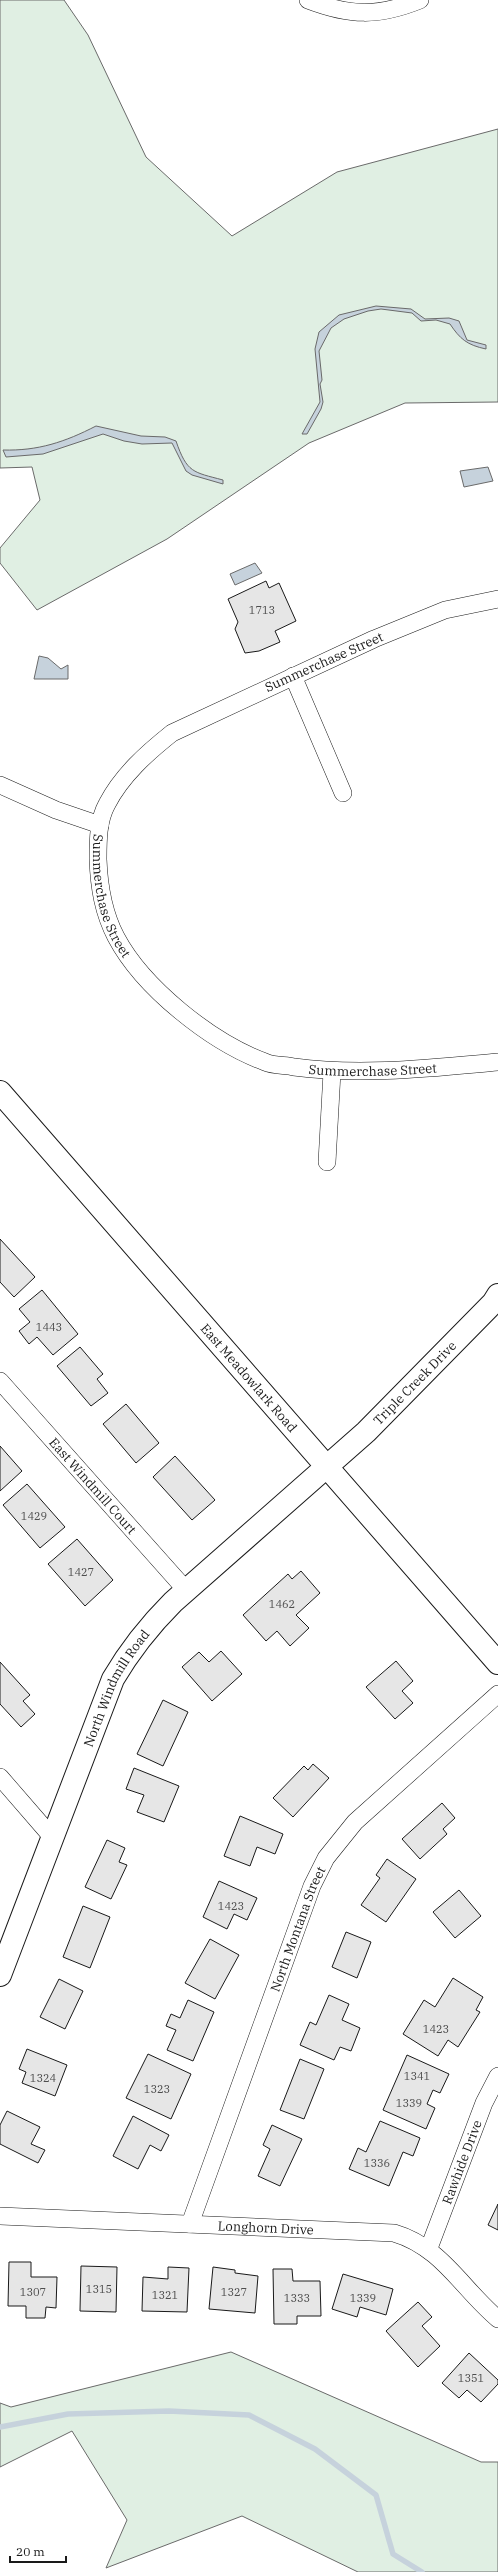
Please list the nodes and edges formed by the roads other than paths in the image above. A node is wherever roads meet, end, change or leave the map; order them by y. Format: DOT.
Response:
graph roads {
  1 [pos="308,0"];
  2 [pos="420,0"];
  3 [pos="498,599"];
  4 [pos="293,676"];
  5 [pos="0,785"];
  6 [pos="343,793"];
  7 [pos="100,825"];
  8 [pos="498,1062"];
  9 [pos="332,1072"];
  10 [pos="0,1092"];
  11 [pos="327,1162"];
  12 [pos="498,1295"];
  13 [pos="0,1381"];
  14 [pos="326,1466"];
  15 [pos="186,1590"];
  16 [pos="498,1663"];
  17 [pos="498,1694"];
  18 [pos="0,1777"];
  19 [pos="52,1837"];
  20 [pos="0,1975"];
  21 [pos="498,2076"];
  22 [pos="0,2216"];
  23 [pos="190,2224"];
  24 [pos="429,2248"];
  25 [pos="498,2320"];
  1 -- 2 [label="street"];
  3 -- 4 [label="street, Summerchase Street"];
  4 -- 6 [label="street"];
  4 -- 7 [label="street, Summerchase Street"];
  5 -- 7 [label="street"];
  7 -- 9 [label="street, Summerchase Street"];
  8 -- 9 [label="street, Summerchase Street"];
  9 -- 11 [label="street"];
  10 -- 14 [label="street, East Meadowlark Road"];
  12 -- 14 [label="street, Triple Creek Drive"];
  13 -- 15 [label="street, East Windmill Court"];
  14 -- 15 [label="street, North Windmill Road"];
  14 -- 16 [label="street, East Meadowlark Road"];
  15 -- 19 [label="street, North Windmill Road"];
  17 -- 23 [label="street, North Montana Street"];
  18 -- 19 [label="street"];
  19 -- 20 [label="street, North Windmill Road"];
  21 -- 24 [label="street, Rawhide Drive"];
  22 -- 23 [label="street, Longhorn Drive"];
  23 -- 24 [label="street, Longhorn Drive"];
  24 -- 25 [label="street, Longhorn Drive"];
}
